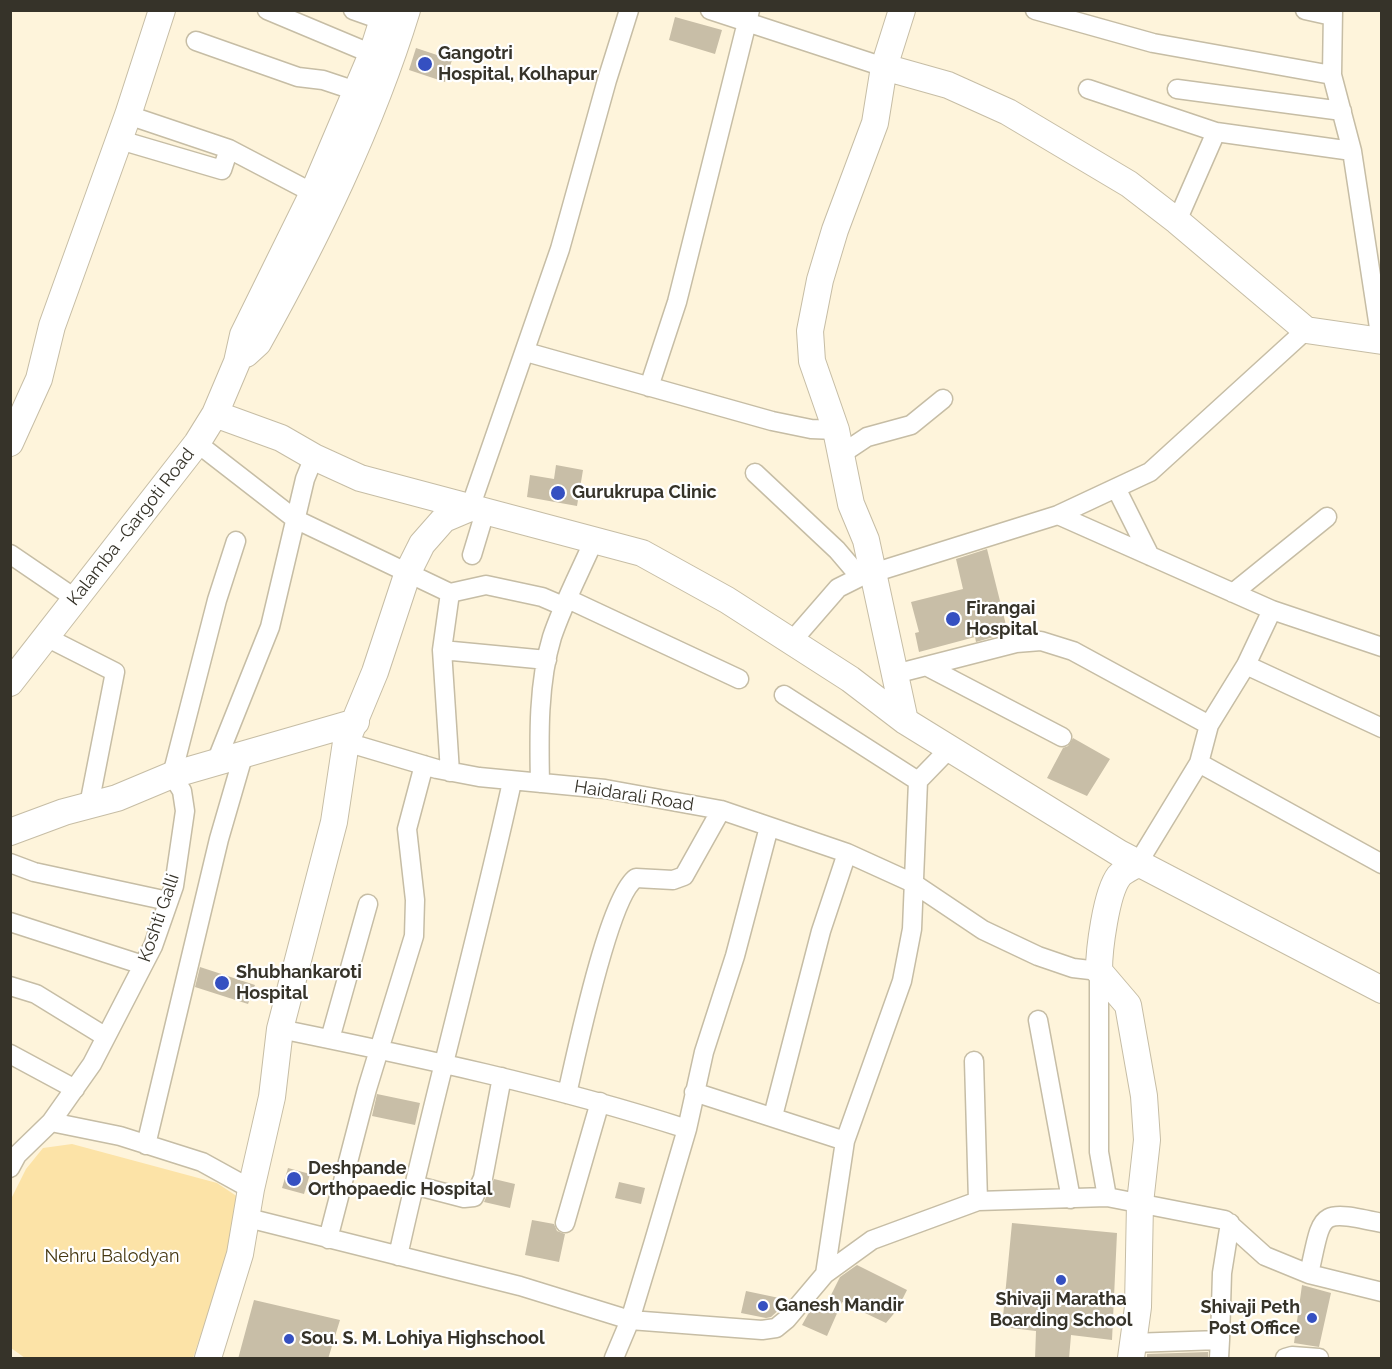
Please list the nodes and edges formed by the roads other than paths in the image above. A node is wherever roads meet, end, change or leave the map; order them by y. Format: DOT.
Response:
graph roads {
  1 [pos="162,10"];
  2 [pos="267,10"];
  3 [pos="353,10"];
  4 [pos="629,10"];
  5 [pos="710,10"];
  6 [pos="902,10"];
  7 [pos="1035,10"];
  8 [pos="1305,10"];
  9 [pos="1332,13"];
  10 [pos="392,14"];
  11 [pos="749,17"];
  12 [pos="196,41"];
  13 [pos="372,54"];
  14 [pos="884,67"];
  15 [pos="1332,75"];
  16 [pos="1088,89"];
  17 [pos="1177,89"];
  18 [pos="356,91"];
  19 [pos="1342,111"];
  20 [pos="128,115"];
  21 [pos="1216,132"];
  22 [pos="120,140"];
  23 [pos="229,149"];
  24 [pos="1352,151"];
  25 [pos="313,194"];
  26 [pos="1177,221"];
  27 [pos="1306,330"];
  28 [pos="1381,341"];
  29 [pos="526,352"];
  30 [pos="237,362"];
  31 [pos="649,387"];
  32 [pos="943,399"];
  33 [pos="215,414"];
  34 [pos="10,443"];
  35 [pos="838,443"];
  36 [pos="196,444"];
  37 [pos="314,457"];
  38 [pos="755,473"];
  39 [pos="1116,488"];
  40 [pos="478,510"];
  41 [pos="1058,515"];
  42 [pos="1327,517"];
  43 [pos="295,519"];
  44 [pos="594,540"];
  45 [pos="236,541"];
  46 [pos="10,554"];
  47 [pos="472,555"];
  48 [pos="1150,556"];
  49 [pos="408,572"];
  50 [pos="865,575"];
  51 [pos="450,593"];
  52 [pos="1233,593"];
  53 [pos="76,599"];
  54 [pos="566,603"];
  55 [pos="1272,610"];
  56 [pos="46,637"];
  57 [pos="792,641"];
  58 [pos="1382,647"];
  59 [pos="442,650"];
  60 [pos="547,660"];
  61 [pos="1246,665"];
  62 [pos="926,666"];
  63 [pos="895,674"];
  64 [pos="739,679"];
  65 [pos="10,683"];
  66 [pos="784,695"];
  67 [pos="905,721"];
  68 [pos="1209,724"];
  69 [pos="1382,728"];
  70 [pos="351,732"];
  71 [pos="1062,737"];
  72 [pos="951,747"];
  73 [pos="244,753"];
  74 [pos="216,762"];
  75 [pos="1199,763"];
  76 [pos="424,765"];
  77 [pos="450,772"];
  78 [pos="172,775"];
  79 [pos="918,781"];
  80 [pos="512,782"];
  81 [pos="540,783"];
  82 [pos="89,805"];
  83 [pos="721,810"];
  84 [pos="769,827"];
  85 [pos="10,832"];
  86 [pos="847,853"];
  87 [pos="1138,863"];
  88 [pos="10,864"];
  89 [pos="1382,864"];
  90 [pos="913,883"];
  91 [pos="168,901"];
  92 [pos="368,904"];
  93 [pos="10,922"];
  94 [pos="143,965"];
  95 [pos="1098,971"];
  96 [pos="10,986"];
  97 [pos="1382,990"];
  98 [pos="1038,1020"];
  99 [pos="280,1029"];
  100 [pos="106,1037"];
  101 [pos="330,1039"];
  102 [pos="380,1049"];
  103 [pos="10,1054"];
  104 [pos="974,1061"];
  105 [pos="443,1064"];
  106 [pos="502,1077"];
  107 [pos="75,1089"];
  108 [pos="694,1092"];
  109 [pos="567,1094"];
  110 [pos="600,1102"];
  111 [pos="773,1116"];
  112 [pos="51,1122"];
  113 [pos="687,1129"];
  114 [pos="845,1141"];
  115 [pos="146,1145"];
  116 [pos="10,1168"];
  117 [pos="414,1185"];
  118 [pos="251,1189"];
  119 [pos="1107,1197"];
  120 [pos="1071,1199"];
  121 [pos="978,1202"];
  122 [pos="1140,1203"];
  123 [pos="248,1218"];
  124 [pos="565,1223"];
  125 [pos="1230,1223"];
  126 [pos="1382,1223"];
  127 [pos="328,1239"];
  128 [pos="398,1256"];
  129 [pos="825,1274"];
  130 [pos="1309,1274"];
  131 [pos="1382,1292"];
  132 [pos="630,1320"];
  133 [pos="1220,1340"];
  134 [pos="1131,1351"];
  135 [pos="208,1359"];
  136 [pos="614,1359"];
  137 [pos="1219,1359"];
  138 [pos="1286,1359"];
  139 [pos="1319,1359"];
  1 -- 20 [label="street"];
  2 -- 13 [label="street"];
  3 -- 10 [label="street"];
  4 -- 29 [label="street"];
  5 -- 11 [label="street"];
  6 -- 14 [label="street"];
  7 -- 15 [label="street"];
  8 -- 9 [label="street"];
  9 -- 15 [label="street"];
  10 -- 13 [label="street, Kalamba -Gargoti Road"];
  10 -- 30 [label="street, Kalamba -Gargoti Road"];
  11 -- 14 [label="street"];
  11 -- 31 [label="street"];
  12 -- 18 [label="street"];
  13 -- 18 [label="street, Kalamba -Gargoti Road"];
  14 -- 26 [label="street"];
  14 -- 35 [label="street"];
  15 -- 19 [label="street"];
  16 -- 21 [label="street"];
  17 -- 19 [label="street"];
  18 -- 25 [label="street, Kalamba -Gargoti Road"];
  19 -- 24 [label="street"];
  20 -- 22 [label="street"];
  20 -- 23 [label="street"];
  21 -- 24 [label="street"];
  21 -- 26 [label="street"];
  22 -- 23 [label="street"];
  22 -- 34 [label="street"];
  23 -- 25 [label="street"];
  24 -- 28 [label="street"];
  25 -- 30 [label="street, Kalamba -Gargoti Road"];
  26 -- 27 [label="street"];
  27 -- 28 [label="street"];
  27 -- 39 [label="street"];
  29 -- 31 [label="street"];
  29 -- 40 [label="street"];
  30 -- 33 [label="street, Kalamba -Gargoti Road"];
  31 -- 35 [label="street"];
  32 -- 35 [label="street"];
  33 -- 36 [label="street, Kalamba -Gargoti Road"];
  33 -- 37 [label="street"];
  35 -- 50 [label="street"];
  36 -- 43 [label="street"];
  36 -- 53 [label="street, Kalamba -Gargoti Road"];
  37 -- 40 [label="street"];
  37 -- 43 [label="street"];
  38 -- 50 [label="street"];
  39 -- 41 [label="street"];
  39 -- 48 [label="street"];
  40 -- 44 [label="street"];
  40 -- 47 [label="street"];
  40 -- 49 [label="street"];
  41 -- 48 [label="street"];
  41 -- 50 [label="street"];
  42 -- 52 [label="street"];
  43 -- 49 [label="street"];
  43 -- 74 [label="street"];
  44 -- 54 [label="street"];
  44 -- 57 [label="street"];
  45 -- 78 [label="street"];
  46 -- 53 [label="street"];
  48 -- 52 [label="street"];
  49 -- 51 [label="street"];
  49 -- 70 [label="street"];
  50 -- 57 [label="street"];
  50 -- 63 [label="street"];
  51 -- 54 [label="street"];
  51 -- 59 [label="street"];
  52 -- 55 [label="street"];
  53 -- 56 [label="street, Kalamba -Gargoti Road"];
  54 -- 60 [label="street"];
  54 -- 64 [label="street"];
  55 -- 58 [label="street"];
  55 -- 61 [label="street"];
  56 -- 65 [label="street, Kalamba -Gargoti Road"];
  56 -- 82 [label="street"];
  57 -- 67 [label="street"];
  59 -- 60 [label="street"];
  59 -- 77 [label="street"];
  60 -- 81 [label="street"];
  61 -- 68 [label="street"];
  61 -- 69 [label="street"];
  62 -- 63 [label="street"];
  62 -- 68 [label="street"];
  62 -- 71 [label="street"];
  63 -- 67 [label="street"];
  66 -- 79 [label="street"];
  67 -- 72 [label="street"];
  68 -- 75 [label="street"];
  70 -- 73 [label="street"];
  70 -- 76 [label="street, Haidarali Road"];
  70 -- 99 [label="street"];
  72 -- 79 [label="street"];
  72 -- 87 [label="street"];
  73 -- 74 [label="street"];
  73 -- 115 [label="street"];
  74 -- 78 [label="street"];
  75 -- 87 [label="street"];
  75 -- 89 [label="street"];
  76 -- 77 [label="street, Haidarali Road"];
  76 -- 102 [label="street"];
  77 -- 80 [label="street, Haidarali Road"];
  78 -- 82 [label="street"];
  78 -- 91 [label="street, Koshti Galli"];
  79 -- 90 [label="street"];
  80 -- 81 [label="street, Haidarali Road"];
  80 -- 105 [label="street"];
  81 -- 83 [label="street, Haidarali Road"];
  82 -- 85 [label="street"];
  83 -- 84 [label="street, Haidarali Road"];
  83 -- 109 [label="street"];
  84 -- 86 [label="street, Haidarali Road"];
  84 -- 108 [label="street"];
  86 -- 90 [label="street, Haidarali Road"];
  86 -- 111 [label="street"];
  87 -- 95 [label="street"];
  87 -- 97 [label="street"];
  88 -- 91 [label="street"];
  90 -- 95 [label="street, Haidarali Road"];
  90 -- 114 [label="street"];
  91 -- 94 [label="street, Koshti Galli"];
  92 -- 101 [label="street"];
  93 -- 94 [label="street"];
  94 -- 100 [label="street, Koshti Galli"];
  95 -- 119 [label="street"];
  95 -- 122 [label="street"];
  96 -- 100 [label="street"];
  98 -- 120 [label="street"];
  99 -- 101 [label="street"];
  99 -- 118 [label="street"];
  100 -- 107 [label="street, Koshti Galli"];
  101 -- 102 [label="street"];
  102 -- 105 [label="street"];
  102 -- 127 [label="street"];
  103 -- 107 [label="street"];
  104 -- 121 [label="street"];
  105 -- 106 [label="street"];
  105 -- 117 [label="street"];
  106 -- 109 [label="street"];
  106 -- 117 [label="street"];
  107 -- 112 [label="street, Koshti Galli"];
  108 -- 111 [label="street"];
  108 -- 113 [label="street"];
  109 -- 110 [label="street"];
  110 -- 113 [label="street"];
  110 -- 124 [label="street"];
  111 -- 114 [label="street"];
  112 -- 115 [label="street"];
  112 -- 116 [label="street, Koshti Galli"];
  113 -- 132 [label="street"];
  114 -- 129 [label="street"];
  115 -- 118 [label="street"];
  117 -- 128 [label="street"];
  118 -- 123 [label="street"];
  119 -- 120 [label="street"];
  119 -- 122 [label="street"];
  120 -- 121 [label="street"];
  121 -- 129 [label="street"];
  122 -- 125 [label="street"];
  122 -- 134 [label="street"];
  123 -- 127 [label="street"];
  123 -- 135 [label="street"];
  125 -- 130 [label="street"];
  125 -- 133 [label="street"];
  126 -- 130 [label="street"];
  127 -- 128 [label="street"];
  128 -- 132 [label="street"];
  129 -- 132 [label="street"];
  130 -- 131 [label="street"];
  132 -- 136 [label="street"];
  133 -- 134 [label="street"];
  133 -- 137 [label="street"];
  138 -- 139 [label="street"];
}
